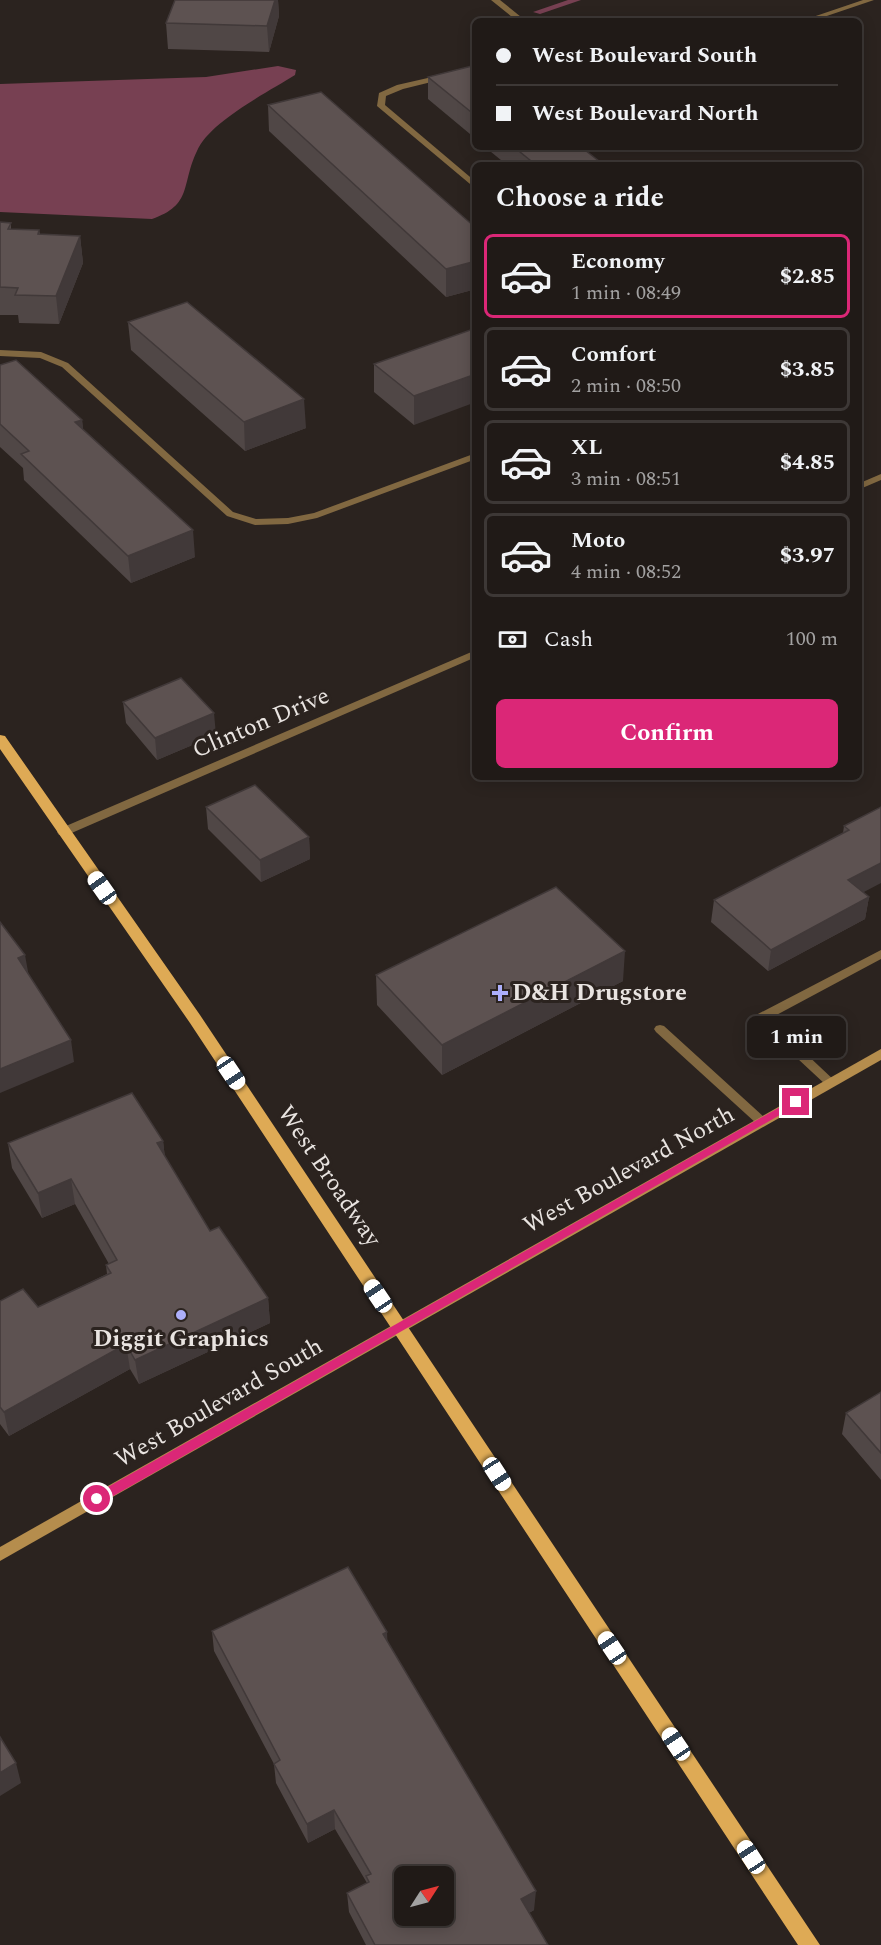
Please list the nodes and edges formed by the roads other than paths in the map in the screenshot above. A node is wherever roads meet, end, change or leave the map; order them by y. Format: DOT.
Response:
graph roads {
  1 [pos="495,0"];
  2 [pos="870,0"];
  3 [pos="518,18"];
  4 [pos="814,18"];
  5 [pos="472,70"];
  6 [pos="472,184"];
  7 [pos="0,354"];
  8 [pos="472,457"];
  9 [pos="881,477"];
  10 [pos="862,485"];
  11 [pos="472,655"];
  12 [pos="0,739"];
  13 [pos="63,832"];
  14 [pos="881,954"];
  15 [pos="660,1029"];
  16 [pos="881,1054"];
  17 [pos="830,1082"];
  18 [pos="761,1121"];
  19 [pos="399,1326"];
  20 [pos="0,1555"];
  21 [pos="810,1945"];
  1 -- 3 [label="street"];
  2 -- 4 [label="street"];
  5 -- 6 [label="street"];
  7 -- 8 [label="street"];
  9 -- 10 [label="street"];
  11 -- 13 [label="street, Clinton Drive"];
  12 -- 13 [label="main road, West Broadway"];
  13 -- 19 [label="main road, West Broadway"];
  14 -- 17 [label="street"];
  15 -- 18 [label="street"];
  16 -- 17 [label="main road, West Boulevard North"];
  17 -- 18 [label="main road, West Boulevard North"];
  18 -- 19 [label="main road, West Boulevard North"];
  19 -- 20 [label="main road, West Boulevard South"];
  19 -- 21 [label="main road, West Broadway"];
}
